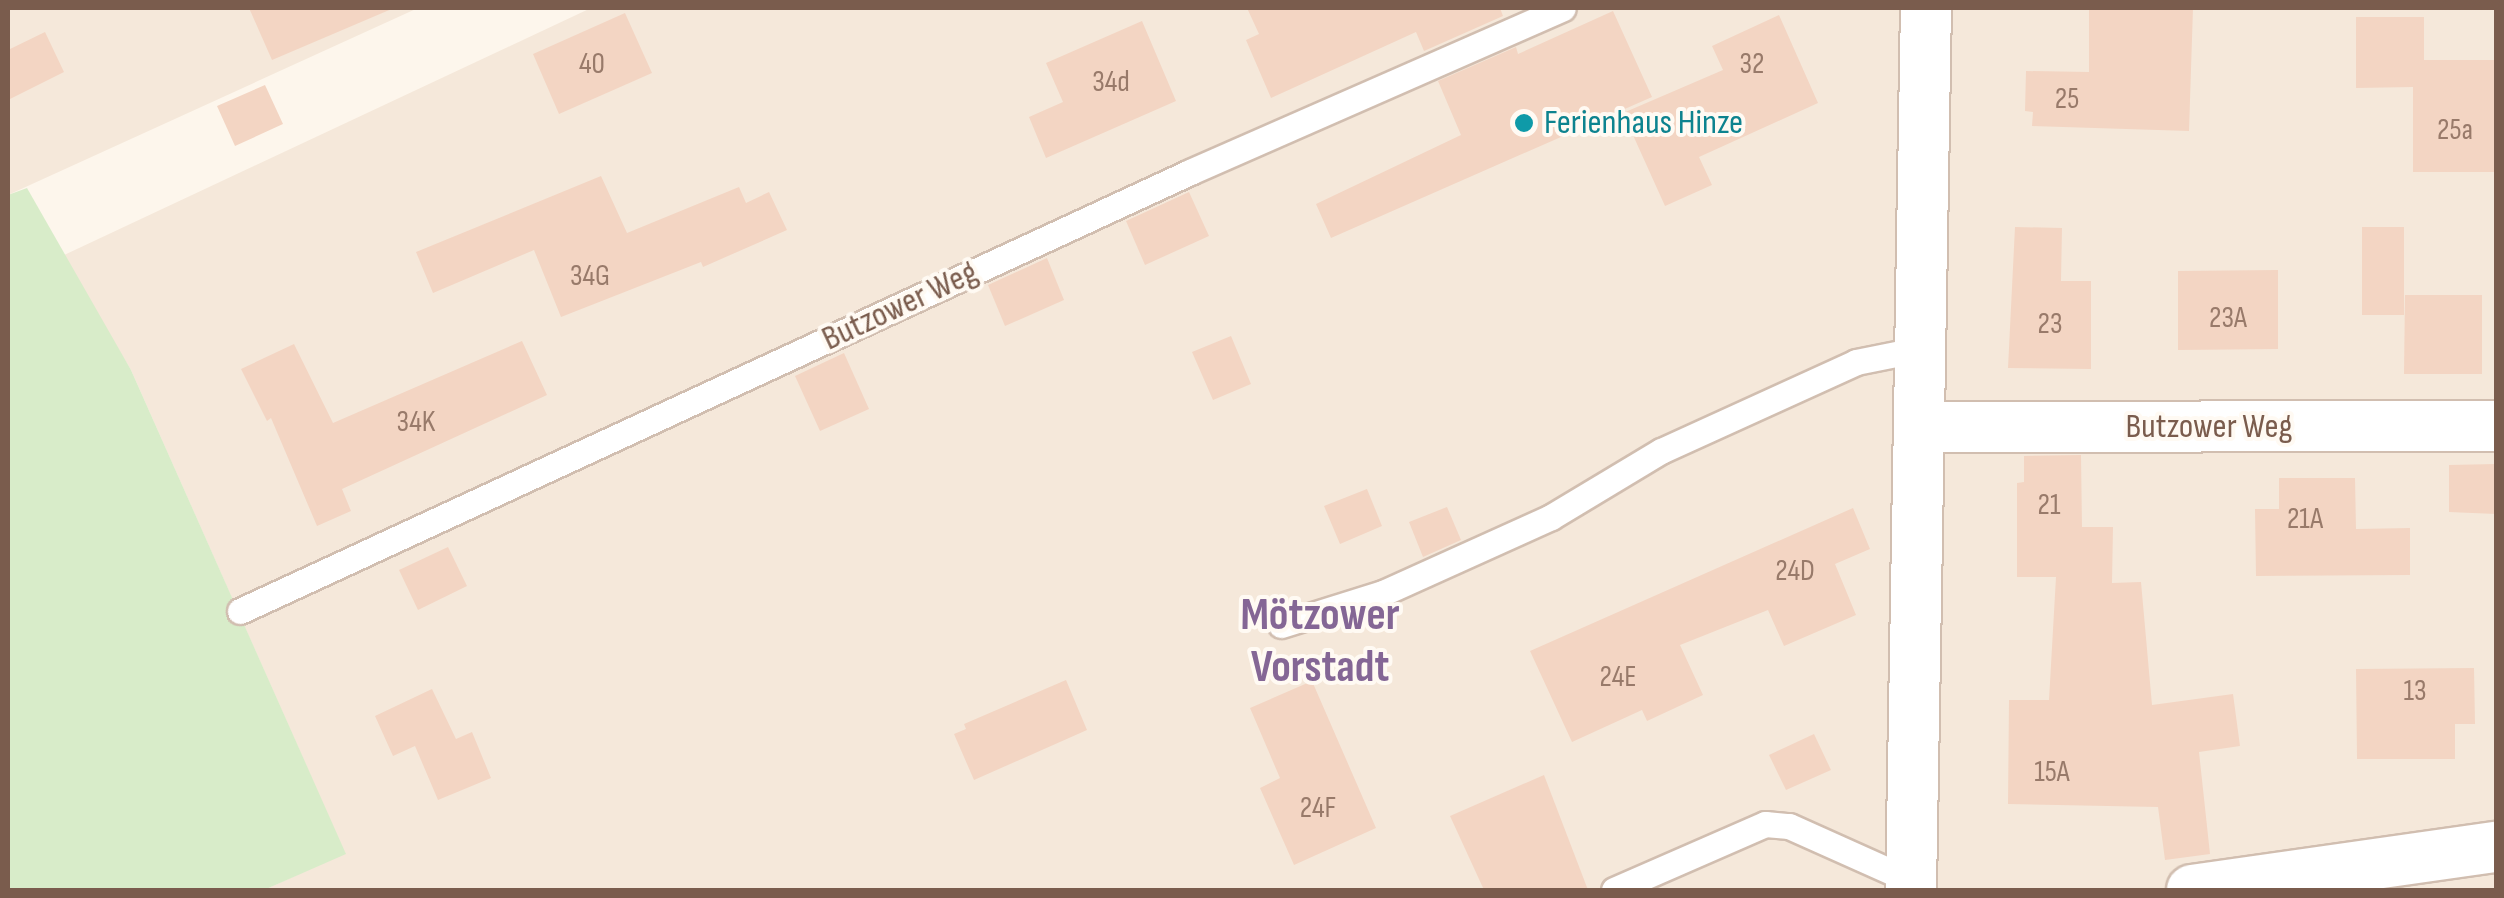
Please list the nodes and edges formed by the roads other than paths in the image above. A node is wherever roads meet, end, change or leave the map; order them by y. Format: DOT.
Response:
graph roads {
  1 [pos="1562,8"];
  2 [pos="1926,8"];
  3 [pos="1921,349"];
  4 [pos="2496,426"];
  5 [pos="1921,428"];
  6 [pos="240,610"];
  7 [pos="1281,625"];
  8 [pos="2496,847"];
  9 [pos="1911,886"];
  10 [pos="1614,890"];
  11 [pos="2192,890"];
  1 -- 6 [label="lane, Butzower Weg"];
  2 -- 3 [label="street"];
  3 -- 5 [label="street"];
  3 -- 7 [label="lane"];
  4 -- 5 [label="street, Butzower Weg"];
  5 -- 9 [label="street"];
  8 -- 11 [label="street"];
  9 -- 10 [label="lane"];
}
